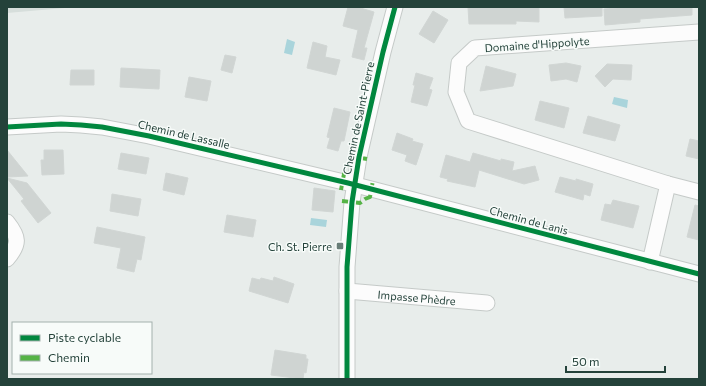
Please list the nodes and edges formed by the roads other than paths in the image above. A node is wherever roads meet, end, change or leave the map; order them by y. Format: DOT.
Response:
graph roads {
  1 [pos="395,7"];
  2 [pos="699,32"];
  3 [pos="7,127"];
  4 [pos="668,184"];
  5 [pos="354,185"];
  6 [pos="699,192"];
  7 [pos="7,222"];
  8 [pos="7,259"];
  9 [pos="650,262"];
  10 [pos="699,274"];
  11 [pos="347,291"];
  12 [pos="487,303"];
  13 [pos="347,379"];
  1 -- 5 [label="street, Chemin de Saint-Pierre"];
  2 -- 4 [label="street, Domaine d'Hippolyte"];
  3 -- 5 [label="street, Chemin de Lassalle"];
  4 -- 6 [label="street, Domaine d'Hippolyte"];
  4 -- 9 [label="street"];
  5 -- 9 [label="street, Chemin de Lanis"];
  5 -- 11 [label="street, Chemin de Saint-Pierre"];
  7 -- 8 [label="street"];
  9 -- 10 [label="street, Chemin de Lanis"];
  11 -- 12 [label="street, Impasse Phèdre"];
  11 -- 13 [label="street, Chemin de Saint-Pierre"];
}
